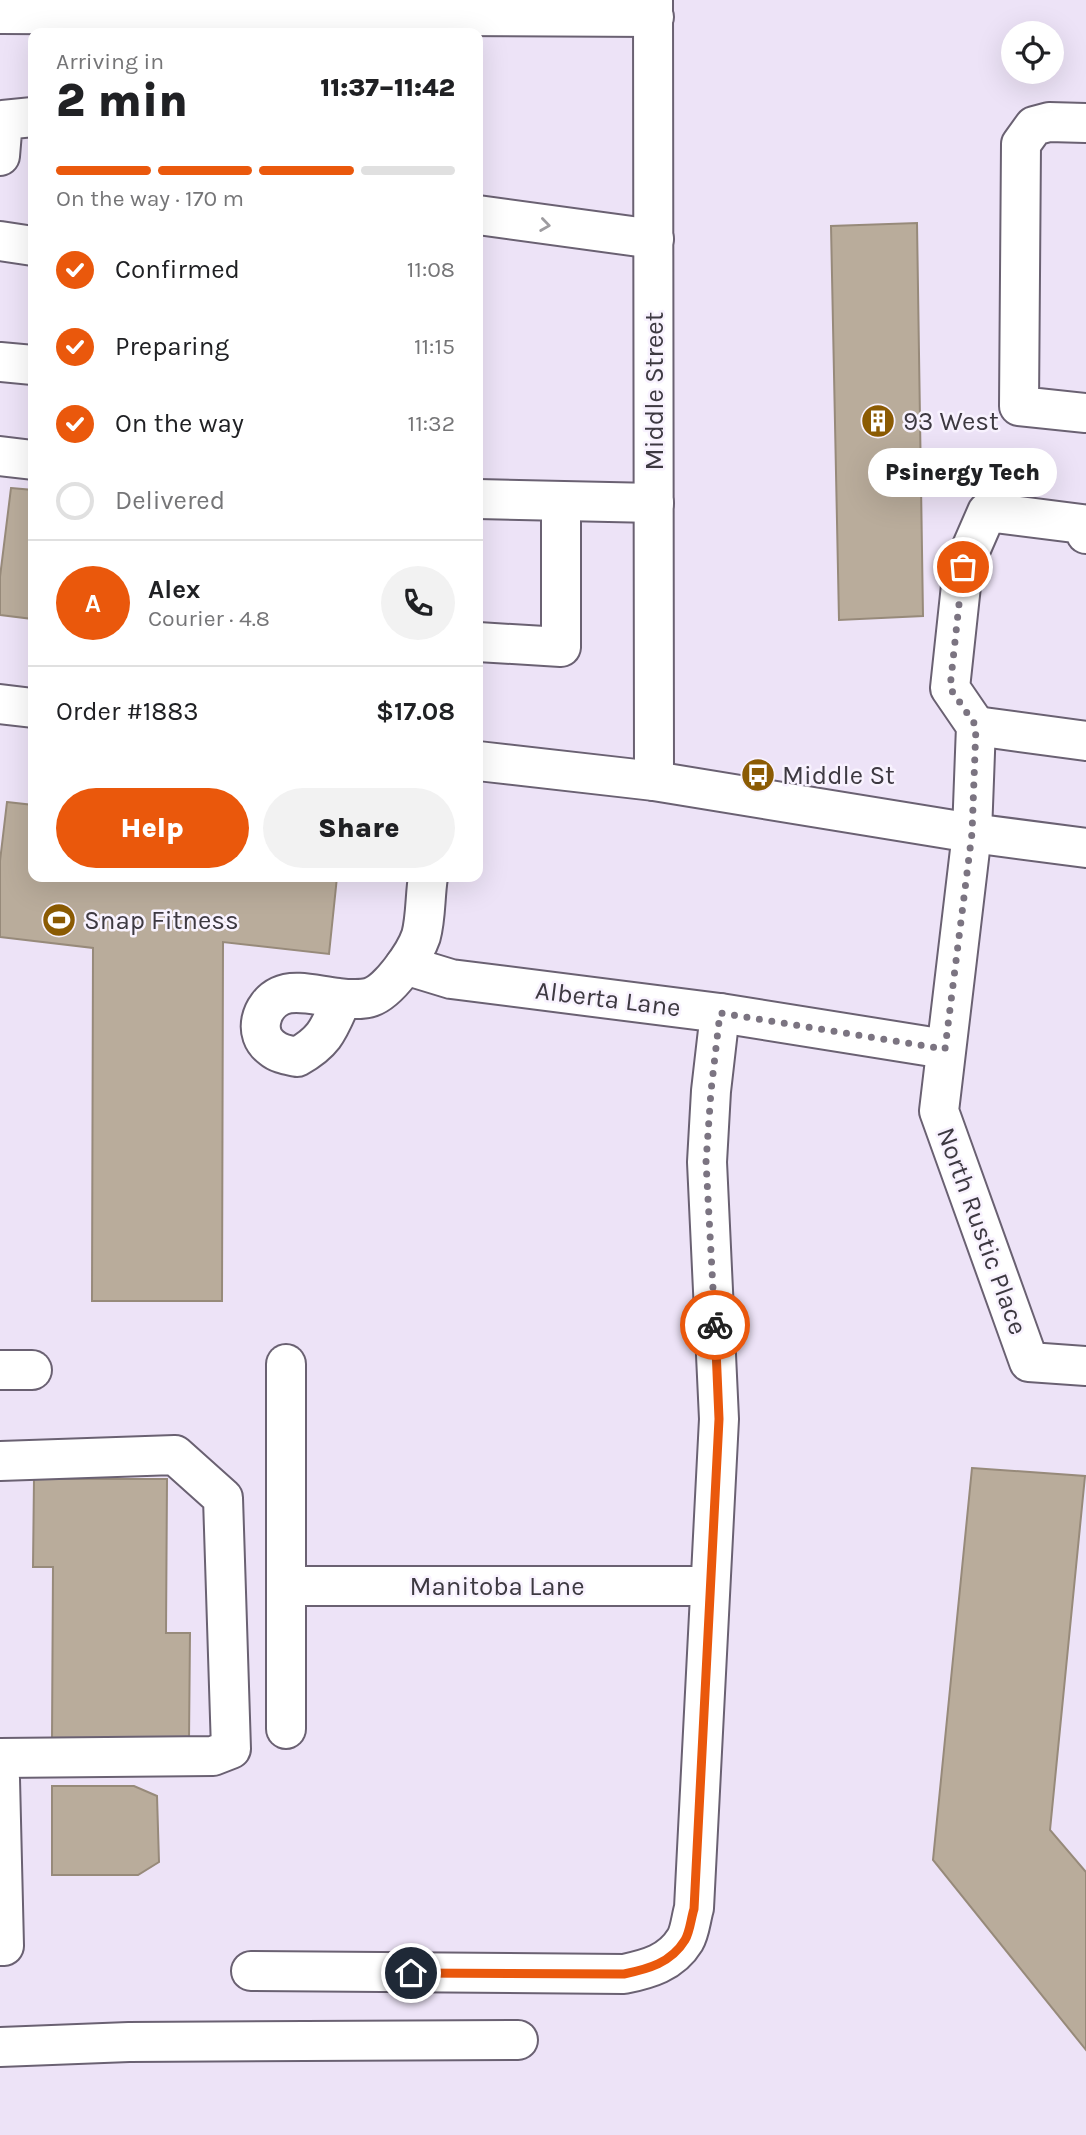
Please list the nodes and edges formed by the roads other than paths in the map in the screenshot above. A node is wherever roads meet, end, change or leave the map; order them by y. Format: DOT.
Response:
graph roads {
  1 [pos="653,8"];
  2 [pos="0,14"];
  3 [pos="74,16"];
  4 [pos="284,16"];
  5 [pos="28,118"];
  6 [pos="1086,123"];
  7 [pos="0,156"];
  8 [pos="483,216"];
  9 [pos="653,239"];
  10 [pos="0,241"];
  11 [pos="28,245"];
  12 [pos="0,362"];
  13 [pos="28,365"];
  14 [pos="1086,413"];
  15 [pos="0,456"];
  16 [pos="28,459"];
  17 [pos="483,499"];
  18 [pos="561,502"];
  19 [pos="653,503"];
  20 [pos="1086,534"];
  21 [pos="483,642"];
  22 [pos="0,704"];
  23 [pos="28,707"];
  24 [pos="976,726"];
  25 [pos="1086,741"];
  26 [pos="483,762"];
  27 [pos="653,781"];
  28 [pos="972,833"];
  29 [pos="1086,848"];
  30 [pos="427,882"];
  31 [pos="405,965"];
  32 [pos="342,999"];
  33 [pos="720,1013"];
  34 [pos="945,1049"];
  35 [pos="286,1364"];
  36 [pos="1086,1366"];
  37 [pos="0,1461"];
  38 [pos="286,1586"];
  39 [pos="709,1586"];
  40 [pos="286,1729"];
  41 [pos="0,1758"];
  42 [pos="0,1779"];
  43 [pos="0,1946"];
  44 [pos="251,1971"];
  45 [pos="518,2040"];
  46 [pos="0,2047"];
  1 -- 4 [label="street"];
  1 -- 9 [label="street, Middle Street"];
  2 -- 3 [label="street"];
  3 -- 4 [label="street"];
  5 -- 7 [label="street"];
  6 -- 14 [label="street"];
  8 -- 9 [label="street, one-way"];
  9 -- 19 [label="street, Middle Street"];
  10 -- 11 [label="street"];
  12 -- 13 [label="street"];
  15 -- 16 [label="street"];
  17 -- 18 [label="street"];
  18 -- 19 [label="street"];
  18 -- 21 [label="street"];
  19 -- 27 [label="street, Middle Street"];
  20 -- 24 [label="street"];
  22 -- 23 [label="street"];
  24 -- 25 [label="street"];
  24 -- 28 [label="street, North Rustic Place"];
  26 -- 27 [label="street"];
  27 -- 28 [label="street"];
  28 -- 29 [label="street"];
  28 -- 34 [label="street, North Rustic Place"];
  30 -- 31 [label="street"];
  31 -- 32 [label="street"];
  31 -- 33 [label="street, Alberta Lane"];
  33 -- 34 [label="street, Alberta Lane"];
  33 -- 39 [label="street"];
  34 -- 36 [label="street, North Rustic Place"];
  35 -- 38 [label="street"];
  37 -- 41 [label="street"];
  38 -- 39 [label="street, Manitoba Lane"];
  38 -- 40 [label="street"];
  39 -- 44 [label="street"];
  42 -- 43 [label="street"];
  45 -- 46 [label="street"];
}
